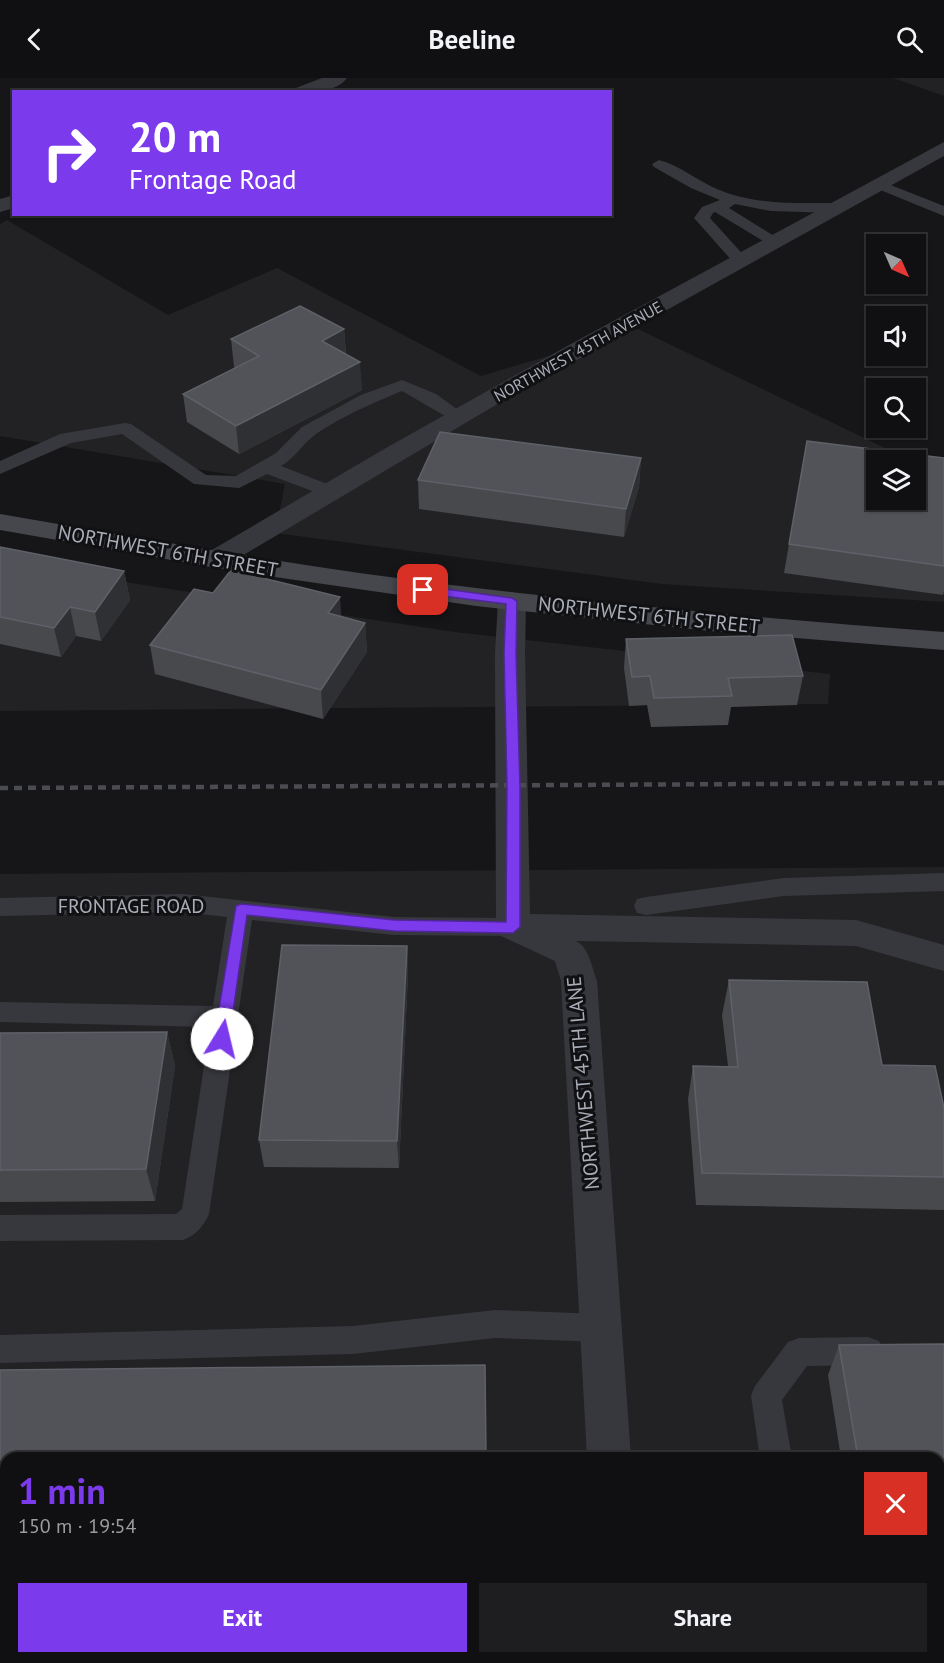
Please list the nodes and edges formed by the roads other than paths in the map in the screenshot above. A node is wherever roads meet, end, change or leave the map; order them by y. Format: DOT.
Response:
graph roads {
  1 [pos="338,78"];
  2 [pos="308,90"];
  3 [pos="944,148"];
  4 [pos="659,164"];
  5 [pos="878,184"];
  6 [pos="734,200"];
  7 [pos="717,207"];
  8 [pos="833,208"];
  9 [pos="944,211"];
  10 [pos="773,242"];
  11 [pos="741,260"];
  12 [pos="459,417"];
  13 [pos="266,467"];
  14 [pos="0,468"];
  15 [pos="328,491"];
  16 [pos="0,522"];
  17 [pos="215,560"];
  18 [pos="512,601"];
  19 [pos="944,641"];
  20 [pos="944,882"];
  21 [pos="646,906"];
  22 [pos="0,907"];
  23 [pos="241,909"];
  24 [pos="513,927"];
  25 [pos="944,957"];
  26 [pos="0,1012"];
  27 [pos="225,1017"];
  28 [pos="0,1228"];
  29 [pos="601,1328"];
  30 [pos="0,1349"];
  31 [pos="899,1350"];
  32 [pos="609,1452"];
  33 [pos="775,1452"];
  1 -- 2 [label="street"];
  3 -- 5 [label="street, NORTHWEST 45TH AVENUE"];
  4 -- 6 [label="lane"];
  5 -- 8 [label="street, NORTHWEST 45TH AVENUE"];
  5 -- 9 [label="lane"];
  6 -- 7 [label="lane"];
  6 -- 8 [label="lane"];
  7 -- 10 [label="lane"];
  7 -- 11 [label="lane"];
  8 -- 10 [label="street, NORTHWEST 45TH AVENUE"];
  10 -- 11 [label="street, NORTHWEST 45TH AVENUE"];
  11 -- 12 [label="street, NORTHWEST 45TH AVENUE"];
  12 -- 13 [label="lane"];
  12 -- 15 [label="street, NORTHWEST 45TH AVENUE"];
  13 -- 14 [label="lane"];
  13 -- 15 [label="lane"];
  15 -- 17 [label="street, NORTHWEST 45TH AVENUE"];
  16 -- 17 [label="main road, NORTHWEST 6TH STREET"];
  17 -- 18 [label="main road, NORTHWEST 6TH STREET"];
  18 -- 19 [label="main road, NORTHWEST 6TH STREET"];
  18 -- 24 [label="street"];
  20 -- 21 [label="lane"];
  22 -- 23 [label="lane, FRONTAGE ROAD"];
  23 -- 24 [label="lane, FRONTAGE ROAD"];
  23 -- 27 [label="lane"];
  24 -- 25 [label="street"];
  24 -- 29 [label="street, NORTHWEST 45TH LANE"];
  26 -- 27 [label="lane"];
  27 -- 28 [label="lane"];
  29 -- 30 [label="lane"];
  29 -- 32 [label="street, NORTHWEST 45TH LANE"];
  31 -- 33 [label="lane"];
}
